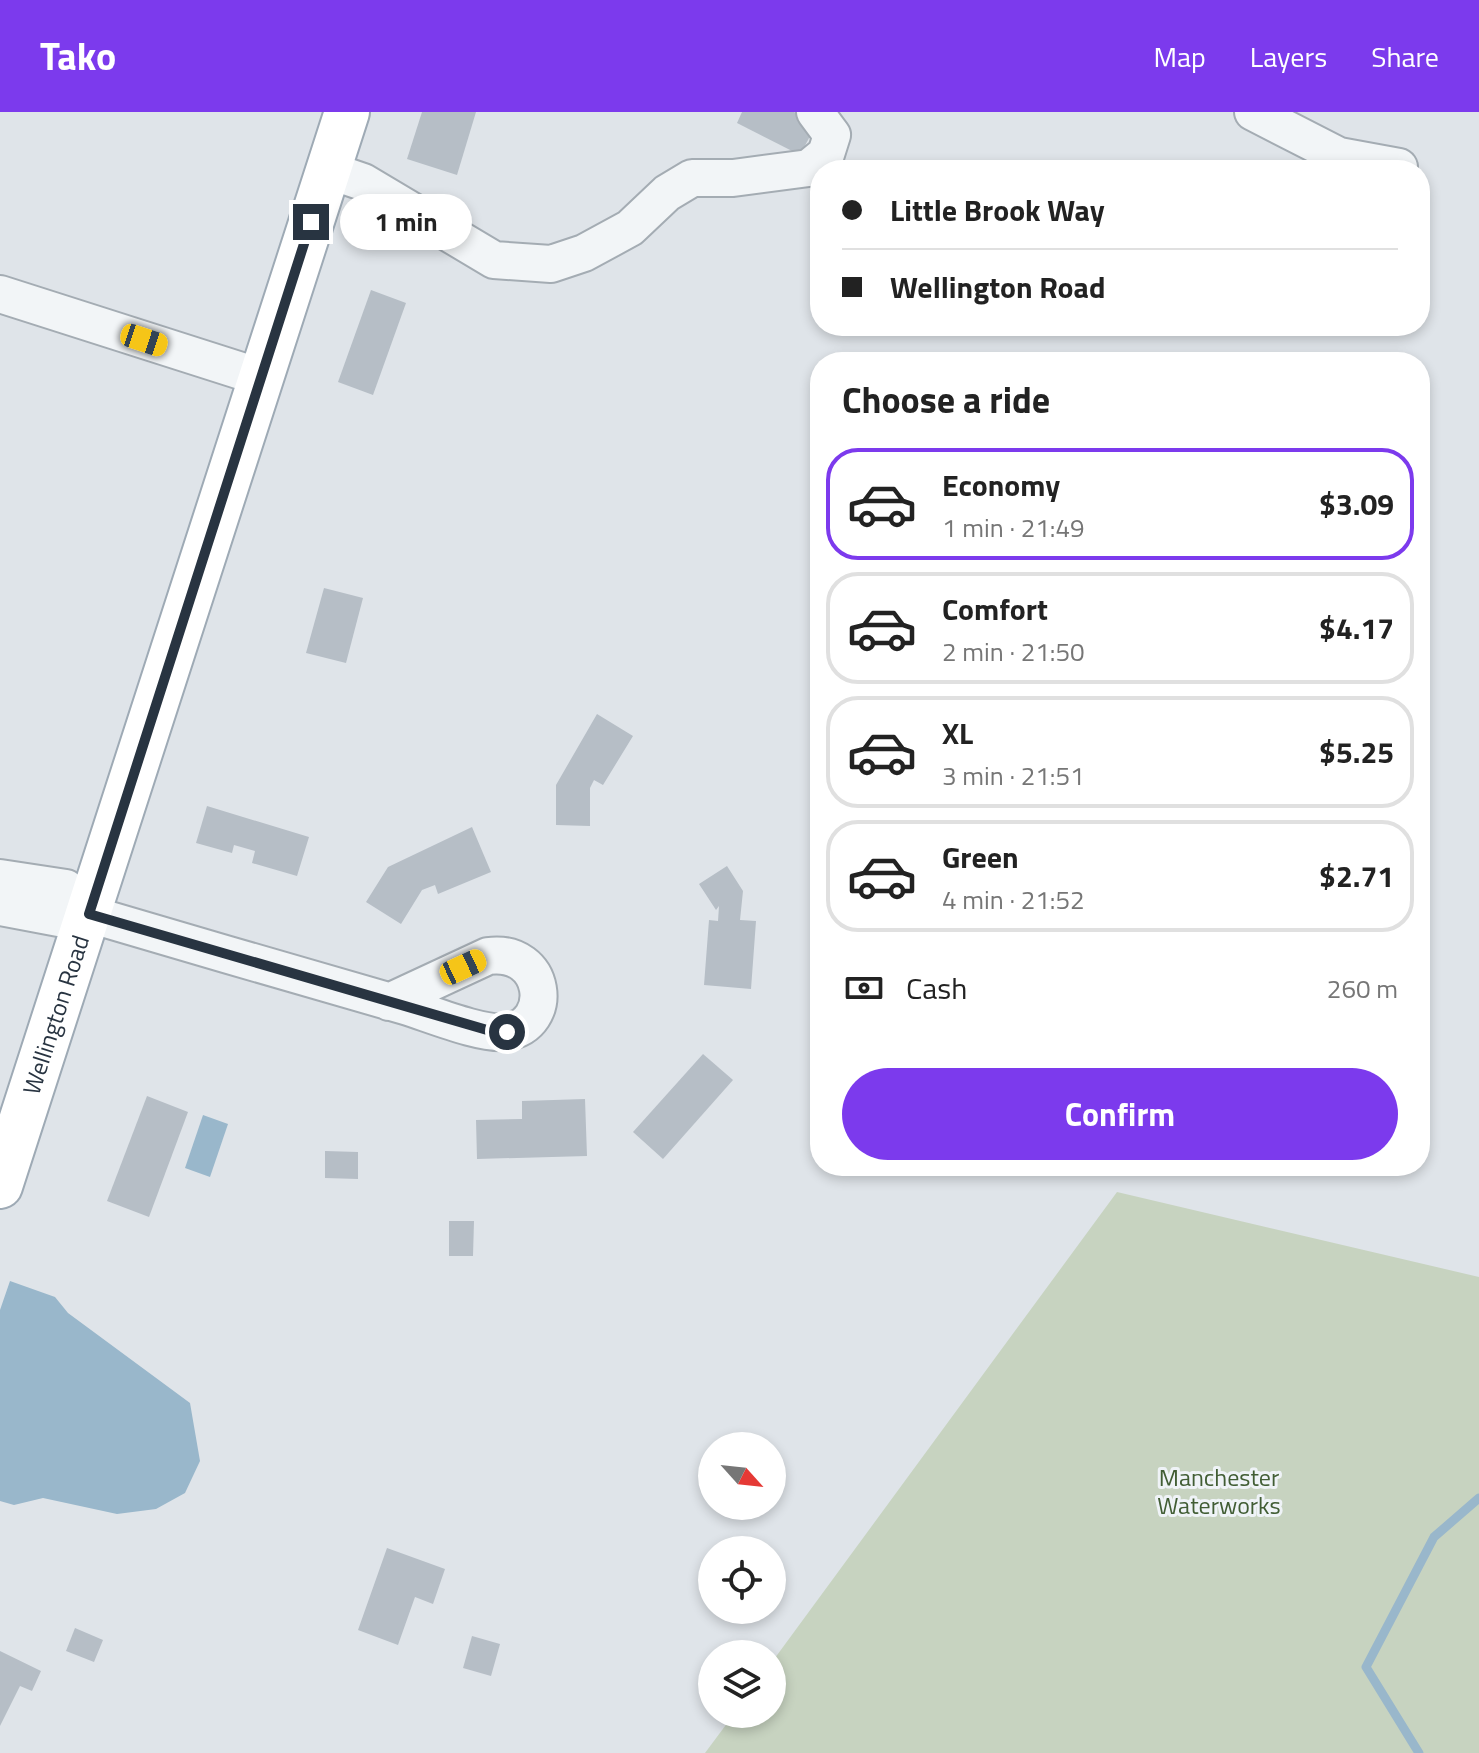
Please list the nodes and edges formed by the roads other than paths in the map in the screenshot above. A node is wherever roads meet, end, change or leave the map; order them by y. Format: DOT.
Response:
graph roads {
  1 [pos="347,112"];
  2 [pos="815,112"];
  3 [pos="1253,112"];
  4 [pos="819,160"];
  5 [pos="1361,160"];
  6 [pos="810,167"];
  7 [pos="328,170"];
  8 [pos="0,294"];
  9 [pos="260,377"];
  10 [pos="0,878"];
  11 [pos="0,907"];
  12 [pos="89,914"];
  13 [pos="389,1002"];
  14 [pos="0,1186"];
  1 -- 7 [label="main road, Wellington Road"];
  2 -- 4 [label="street"];
  3 -- 5 [label="street"];
  6 -- 7 [label="street"];
  7 -- 9 [label="main road, Wellington Road"];
  8 -- 9 [label="street"];
  9 -- 12 [label="main road, Wellington Road"];
  10 -- 12 [label="street"];
  11 -- 12 [label="street"];
  12 -- 13 [label="street"];
  12 -- 14 [label="main road, Wellington Road"];
}
